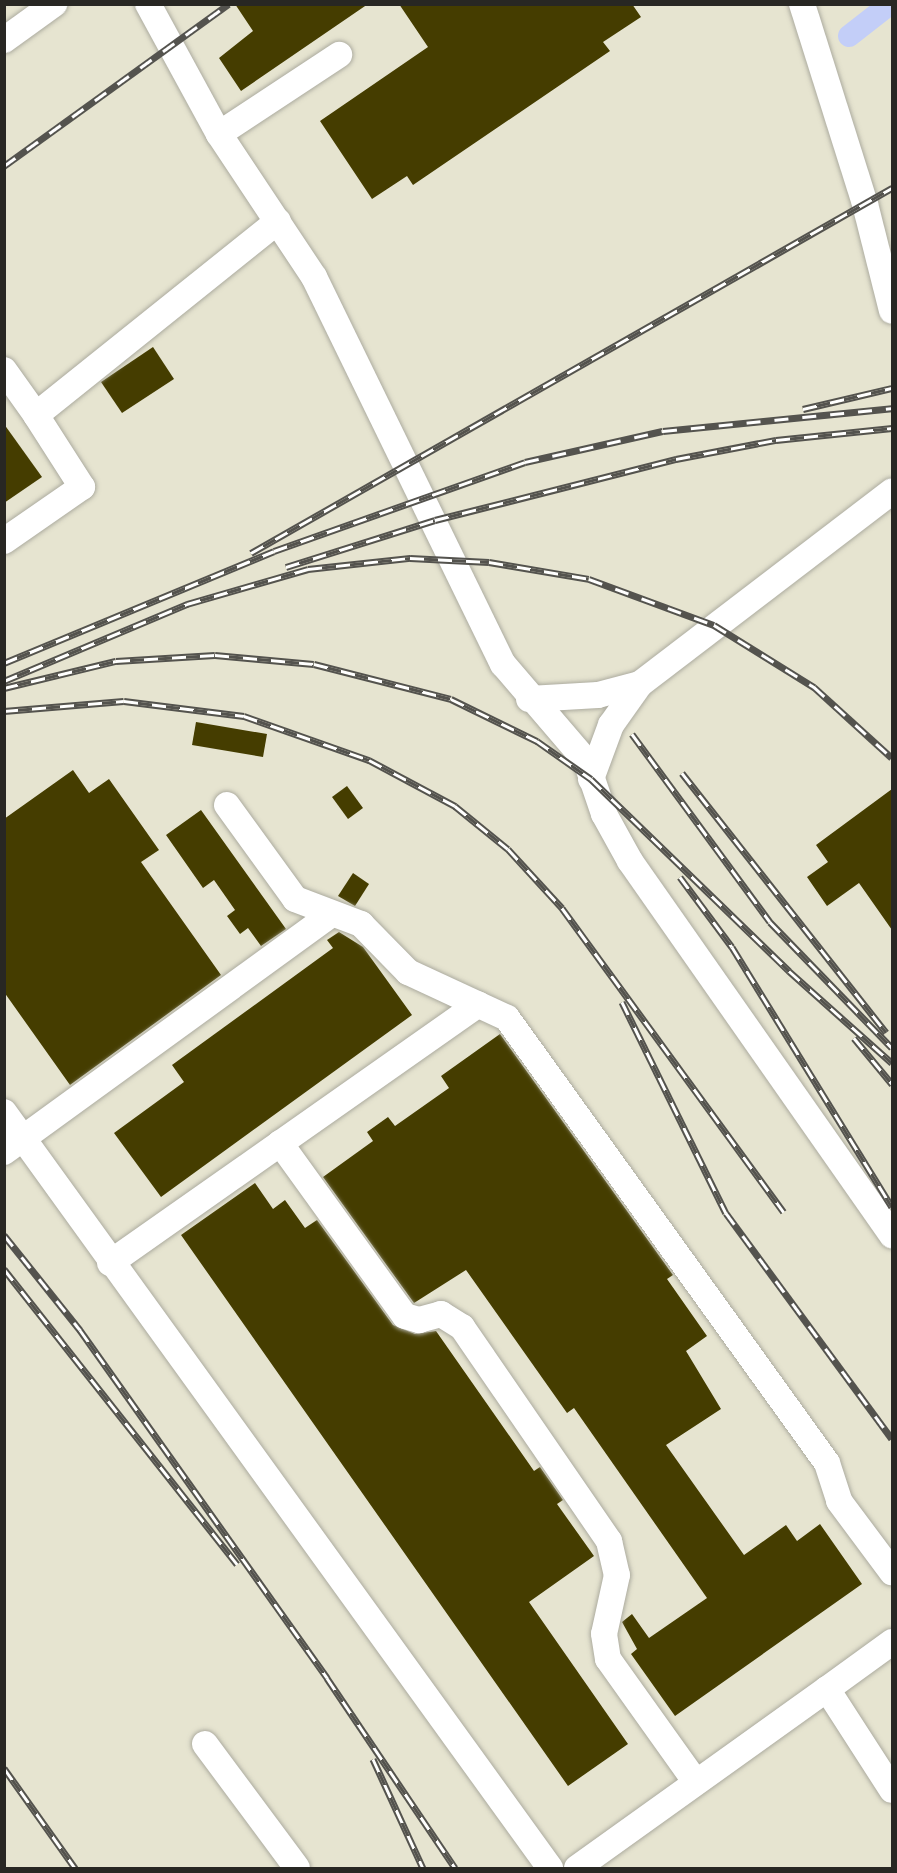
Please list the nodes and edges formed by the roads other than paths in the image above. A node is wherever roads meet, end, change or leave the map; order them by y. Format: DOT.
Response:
graph roads {
  1 [pos="54,4"];
  2 [pos="148,4"];
  3 [pos="802,4"];
  4 [pos="4,40"];
  5 [pos="339,55"];
  6 [pos="219,134"];
  7 [pos="278,221"];
  8 [pos="892,311"];
  9 [pos="4,370"];
  10 [pos="36,415"];
  11 [pos="892,491"];
  12 [pos="4,541"];
  13 [pos="640,684"];
  14 [pos="529,699"];
  15 [pos="591,779"];
  16 [pos="227,805"];
  17 [pos="331,914"];
  18 [pos="478,1004"];
  19 [pos="4,1112"];
  20 [pos="280,1143"];
  21 [pos="14,1146"];
  22 [pos="892,1235"];
  23 [pos="110,1263"];
  24 [pos="892,1572"];
  25 [pos="892,1642"];
  26 [pos="827,1689"];
  27 [pos="205,1744"];
  28 [pos="695,1780"];
  29 [pos="892,1790"];
  30 [pos="297,1869"];
  31 [pos="550,1869"];
  32 [pos="577,1869"];
  1 -- 4 [label="lane"];
  2 -- 6 [label="lane"];
  3 -- 8 [label="lane"];
  5 -- 6 [label="lane"];
  6 -- 7 [label="lane"];
  7 -- 10 [label="lane"];
  7 -- 14 [label="lane"];
  9 -- 10 [label="lane"];
  10 -- 12 [label="lane"];
  11 -- 13 [label="lane"];
  13 -- 14 [label="lane"];
  13 -- 15 [label="lane"];
  14 -- 15 [label="lane"];
  15 -- 22 [label="lane"];
  16 -- 17 [label="lane"];
  17 -- 18 [label="lane"];
  17 -- 21 [label="lane"];
  18 -- 20 [label="lane"];
  18 -- 24 [label="lane"];
  19 -- 21 [label="lane"];
  20 -- 23 [label="lane"];
  20 -- 28 [label="lane"];
  21 -- 23 [label="lane"];
  23 -- 31 [label="lane"];
  25 -- 26 [label="lane"];
  26 -- 28 [label="lane"];
  26 -- 29 [label="lane"];
  27 -- 30 [label="lane"];
  28 -- 32 [label="lane"];
}
